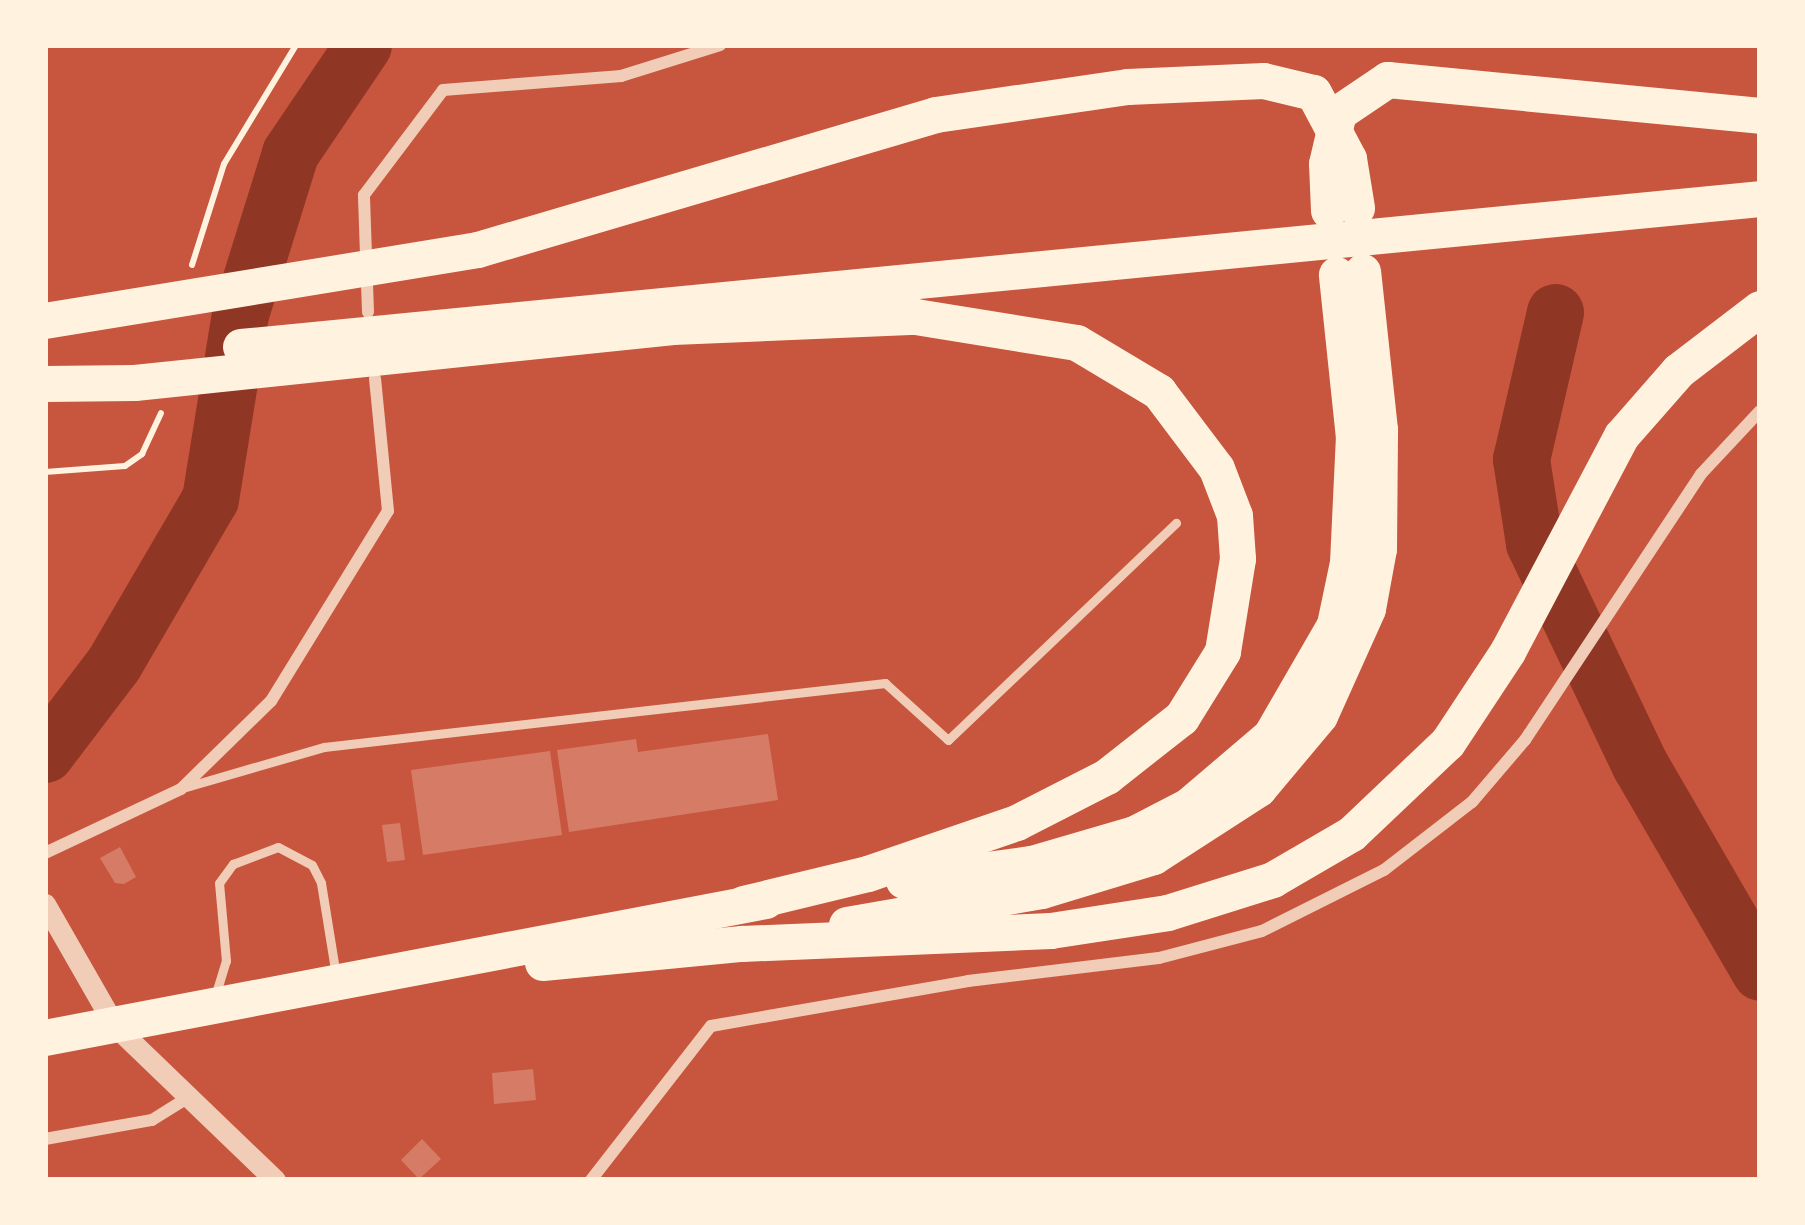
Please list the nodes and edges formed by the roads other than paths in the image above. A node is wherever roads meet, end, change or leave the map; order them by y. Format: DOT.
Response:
graph roads {
  1 [pos="720,45"];
  2 [pos="1760,116"];
  3 [pos="1334,124"];
  4 [pos="1760,199"];
  5 [pos="1343,210"];
  6 [pos="1760,309"];
  7 [pos="45,321"];
  8 [pos="362,346"];
  9 [pos="45,370"];
  10 [pos="138,371"];
  11 [pos="45,384"];
  12 [pos="1760,411"];
  13 [pos="1176,524"];
  14 [pos="181,789"];
  15 [pos="45,853"];
  16 [pos="744,904"];
  17 [pos="46,910"];
  18 [pos="742,944"];
  19 [pos="337,986"];
  20 [pos="194,1012"];
  21 [pos="46,1038"];
  22 [pos="184,1100"];
  23 [pos="45,1139"];
  24 [pos="275,1180"];
  25 [pos="591,1180"];
  1 -- 8 [label="street"];
  2 -- 3 [label="highway"];
  3 -- 5 [label="highway"];
  3 -- 7 [label="highway"];
  4 -- 8 [label="highway"];
  6 -- 18 [label="highway"];
  8 -- 10 [label="highway"];
  8 -- 14 [label="street"];
  8 -- 16 [label="highway"];
  9 -- 10 [label="highway"];
  10 -- 11 [label="highway"];
  12 -- 25 [label="street"];
  13 -- 14 [label="lane"];
  14 -- 15 [label="street"];
  16 -- 18 [label="highway"];
  16 -- 19 [label="highway"];
  17 -- 22 [label="street"];
  18 -- 19 [label="highway"];
  19 -- 20 [label="highway"];
  19 -- 20 [label="lane"];
  20 -- 21 [label="highway"];
  22 -- 23 [label="street"];
  22 -- 24 [label="street"];
}
